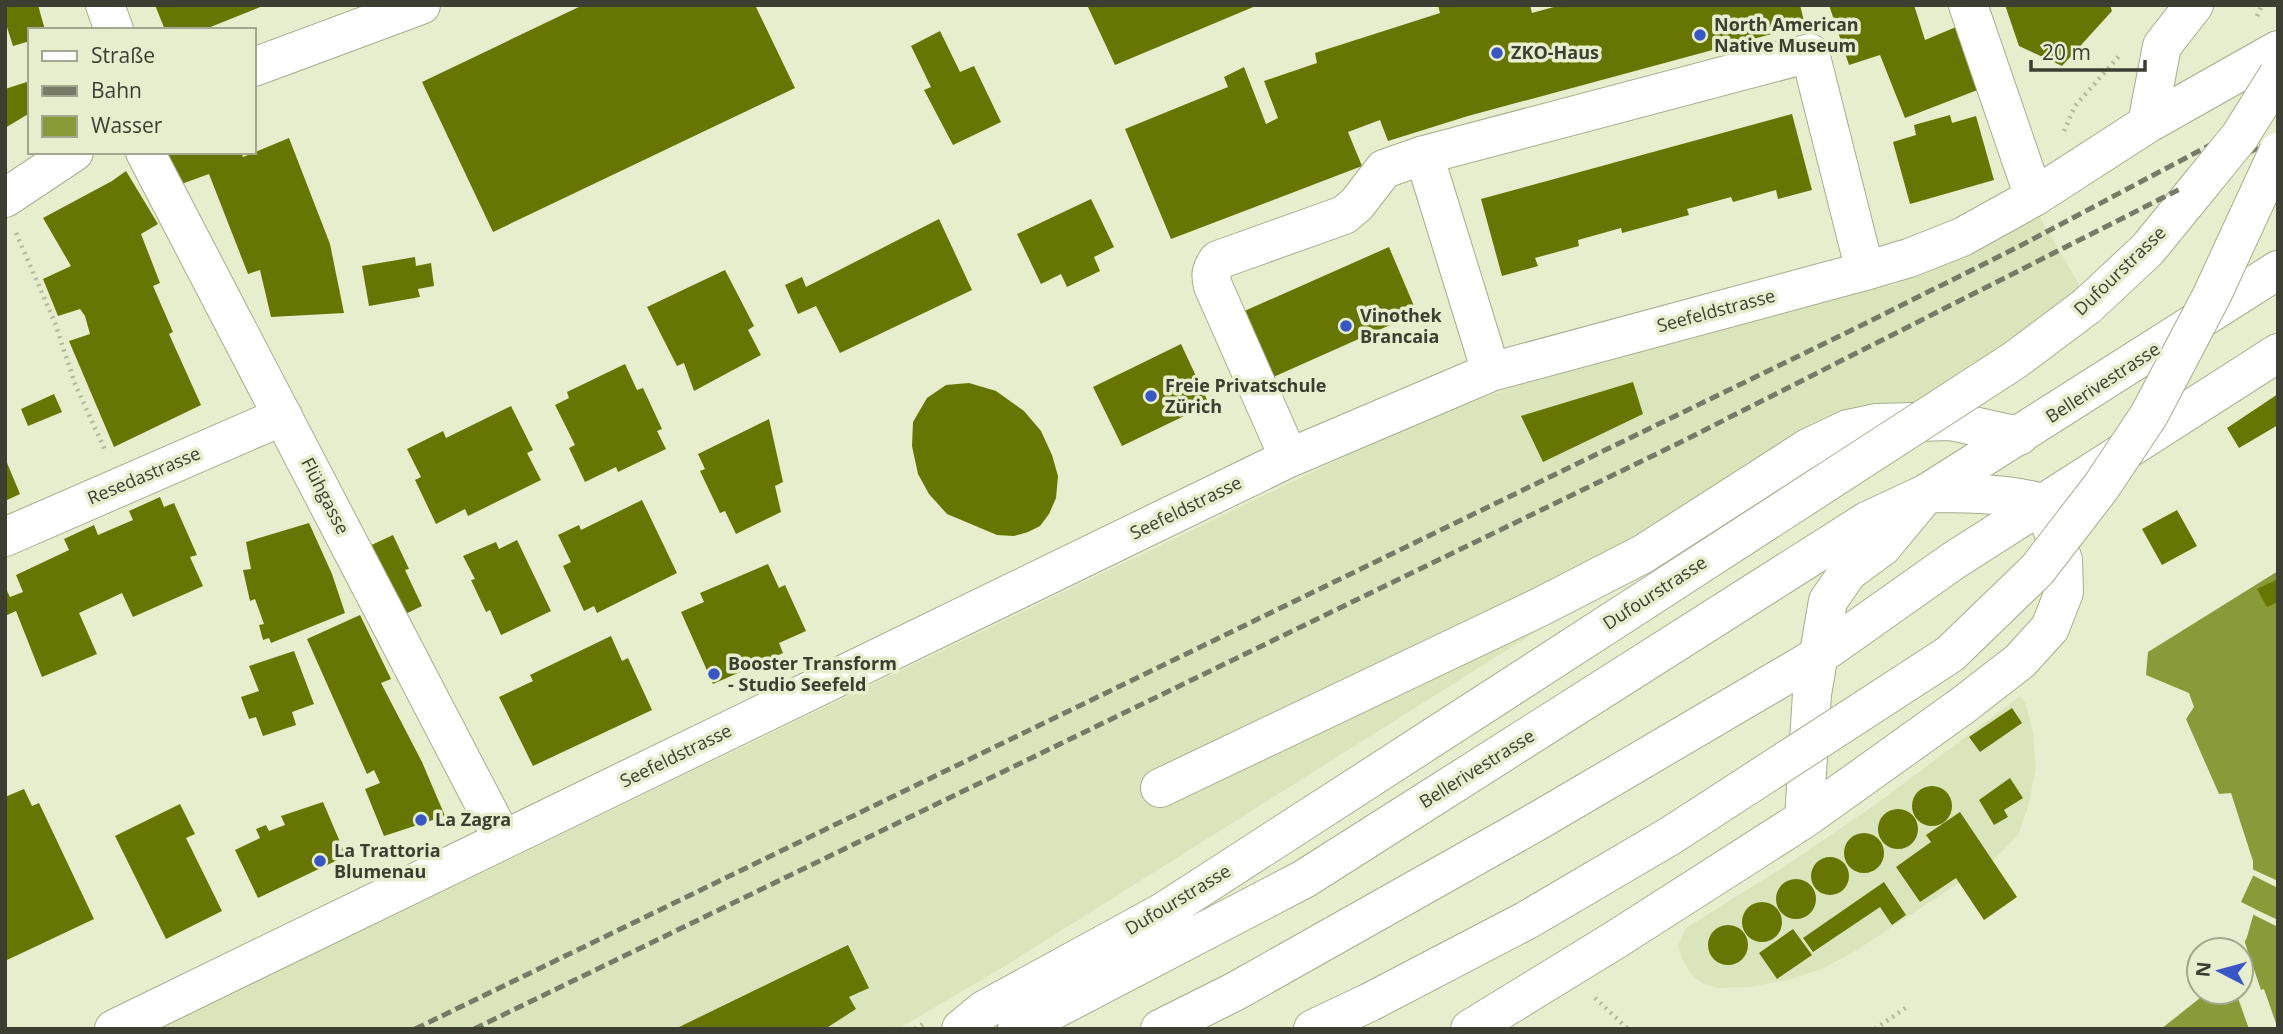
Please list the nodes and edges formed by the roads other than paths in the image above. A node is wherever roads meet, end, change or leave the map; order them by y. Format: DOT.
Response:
graph roads {
  1 [pos="106,5"];
  2 [pos="421,5"];
  3 [pos="1968,5"];
  4 [pos="2194,5"];
  5 [pos="113,28"];
  6 [pos="2278,50"];
  7 [pos="256,66"];
  8 [pos="2278,75"];
  9 [pos="2147,124"];
  10 [pos="2278,152"];
  11 [pos="72,154"];
  12 [pos="146,154"];
  13 [pos="1424,155"];
  14 [pos="2034,197"];
  15 [pos="9,210"];
  16 [pos="2278,270"];
  17 [pos="1865,271"];
  18 [pos="2278,353"];
  19 [pos="1492,372"];
  20 [pos="283,416"];
  21 [pos="2019,436"];
  22 [pos="1289,458"];
  23 [pos="1927,493"];
  24 [pos="2043,503"];
  25 [pos="5,537"];
  26 [pos="1820,654"];
  27 [pos="1160,788"];
  28 [pos="1804,819"];
  29 [pos="503,840"];
  30 [pos="114,1029"];
  31 [pos="961,1029"];
  32 [pos="1017,1029"];
  33 [pos="1160,1029"];
  34 [pos="1313,1029"];
  35 [pos="1470,1029"];
  1 -- 5 [label="main road"];
  2 -- 7 [label="main road"];
  3 -- 14 [label="main road"];
  4 -- 9 [label="main road"];
  6 -- 9 [label="main road, Seefeldstrasse"];
  8 -- 31 [label="main road, Dufourstrasse, bridge"];
  9 -- 14 [label="main road, Seefeldstrasse"];
  10 -- 34 [label="main road, bridge"];
  11 -- 15 [label="main road"];
  12 -- 20 [label="main road, Flühgasse"];
  13 -- 17 [label="main road"];
  13 -- 19 [label="main road"];
  13 -- 22 [label="main road"];
  14 -- 17 [label="main road, Seefeldstrasse"];
  16 -- 21 [label="main road, Bellerivestrasse"];
  17 -- 19 [label="main road, Seefeldstrasse"];
  18 -- 24 [label="main road"];
  19 -- 22 [label="main road, Seefeldstrasse"];
  20 -- 25 [label="main road, Resedastrasse"];
  20 -- 29 [label="main road, Flühgasse"];
  21 -- 23 [label="main road, Bellerivestrasse"];
  21 -- 27 [label="main road"];
  22 -- 29 [label="main road, Seefeldstrasse"];
  23 -- 24 [label="main road, Bellerivestrasse"];
  23 -- 26 [label="main road, Bellerivestrasse"];
  23 -- 32 [label="main road, Bellerivestrasse"];
  24 -- 26 [label="main road"];
  24 -- 28 [label="main road"];
  26 -- 28 [label="main road, Bellerivestrasse"];
  26 -- 33 [label="main road"];
  28 -- 35 [label="main road"];
  29 -- 30 [label="main road, Seefeldstrasse"];
}
